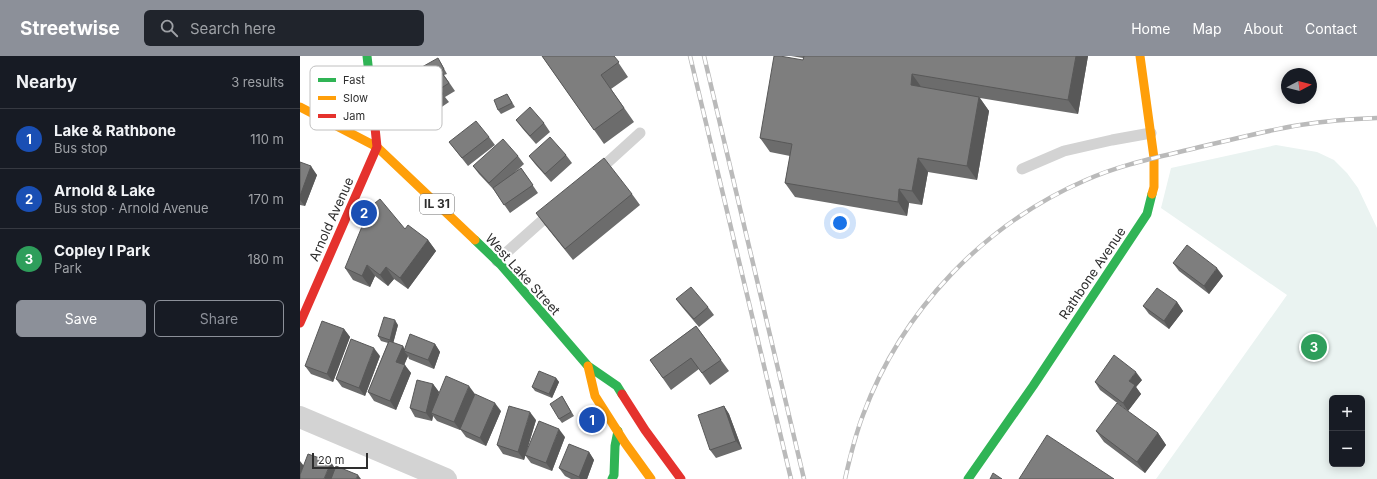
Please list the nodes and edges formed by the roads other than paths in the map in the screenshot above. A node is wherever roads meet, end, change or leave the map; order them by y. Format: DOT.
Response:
graph roads {
  1 [pos="367,56"];
  2 [pos="1140,56"];
  3 [pos="368,66"];
  4 [pos="300,107"];
  5 [pos="310,112"];
  6 [pos="344,130"];
  7 [pos="375,130"];
  8 [pos="640,133"];
  9 [pos="1151,133"];
  10 [pos="377,147"];
  11 [pos="1022,169"];
  12 [pos="587,181"];
  13 [pos="563,202"];
  14 [pos="497,261"];
  15 [pos="300,322"];
  16 [pos="588,366"];
  17 [pos="300,417"];
  18 [pos="618,431"];
  19 [pos="446,479"];
  20 [pos="612,479"];
  21 [pos="651,479"];
  22 [pos="681,479"];
  23 [pos="968,479"];
  1 -- 3 [label="main road"];
  2 -- 9 [label="main road, Rathbone Avenue"];
  4 -- 5 [label="main road, West Lake Street / IL 31"];
  6 -- 10 [label="main road, West Lake Street / IL 31"];
  7 -- 10 [label="main road"];
  8 -- 12 [label="lane"];
  9 -- 11 [label="lane"];
  9 -- 23 [label="main road, Rathbone Avenue"];
  10 -- 14 [label="main road, West Lake Street / IL 31"];
  10 -- 15 [label="main road, Arnold Avenue"];
  13 -- 14 [label="lane"];
  14 -- 16 [label="main road, West Lake Street / IL 31"];
  16 -- 18 [label="main road, West Lake Street / IL 31"];
  16 -- 22 [label="main road, West Lake Street / IL 31"];
  17 -- 19 [label="street"];
  18 -- 20 [label="main road"];
  18 -- 21 [label="main road, West Lake Street / IL 31"];
}
